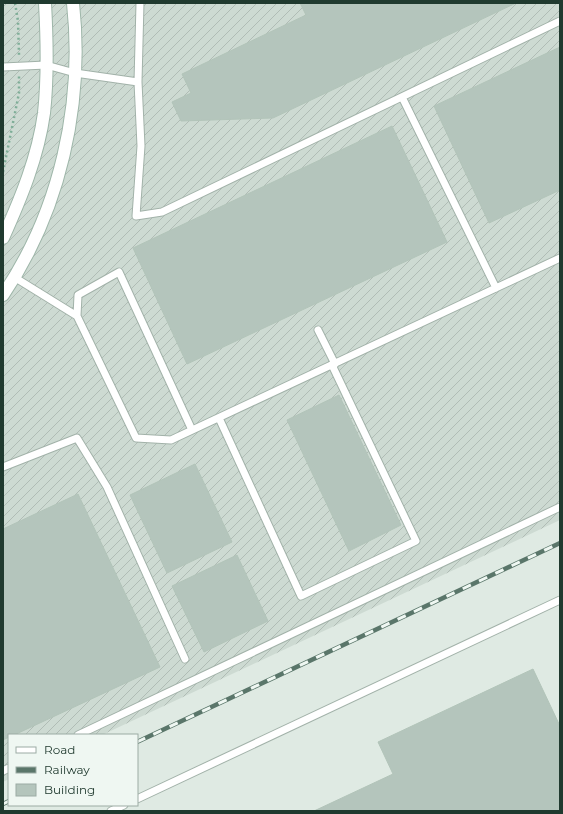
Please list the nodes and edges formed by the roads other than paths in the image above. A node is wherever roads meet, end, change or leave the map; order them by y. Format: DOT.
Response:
graph roads {
  1 [pos="45,3"];
  2 [pos="73,3"];
  3 [pos="140,3"];
  4 [pos="560,21"];
  5 [pos="46,65"];
  6 [pos="3,67"];
  7 [pos="75,73"];
  8 [pos="138,82"];
  9 [pos="402,97"];
  10 [pos="3,238"];
  11 [pos="560,258"];
  12 [pos="14,277"];
  13 [pos="496,288"];
  14 [pos="3,295"];
  15 [pos="77,316"];
  16 [pos="318,330"];
  17 [pos="334,364"];
  18 [pos="219,418"];
  19 [pos="192,430"];
  20 [pos="3,467"];
  21 [pos="560,507"];
  22 [pos="560,600"];
  23 [pos="185,659"];
  24 [pos="80,734"];
  25 [pos="138,799"];
  26 [pos="122,806"];
  27 [pos="111,811"];
  1 -- 5 [label="main road"];
  2 -- 7 [label="main road"];
  3 -- 8 [label="lane"];
  4 -- 9 [label="lane"];
  5 -- 6 [label="lane"];
  5 -- 7 [label="lane"];
  5 -- 10 [label="main road"];
  7 -- 8 [label="lane"];
  7 -- 12 [label="main road"];
  8 -- 9 [label="lane"];
  9 -- 13 [label="lane"];
  11 -- 13 [label="lane"];
  12 -- 14 [label="main road"];
  12 -- 15 [label="lane"];
  13 -- 17 [label="lane"];
  15 -- 19 [label="lane"];
  15 -- 19 [label="lane"];
  16 -- 17 [label="lane"];
  17 -- 18 [label="lane"];
  17 -- 18 [label="lane"];
  18 -- 19 [label="lane"];
  20 -- 23 [label="lane"];
  21 -- 24 [label="lane"];
  22 -- 25 [label="lane"];
  26 -- 27 [label="lane"];
}
